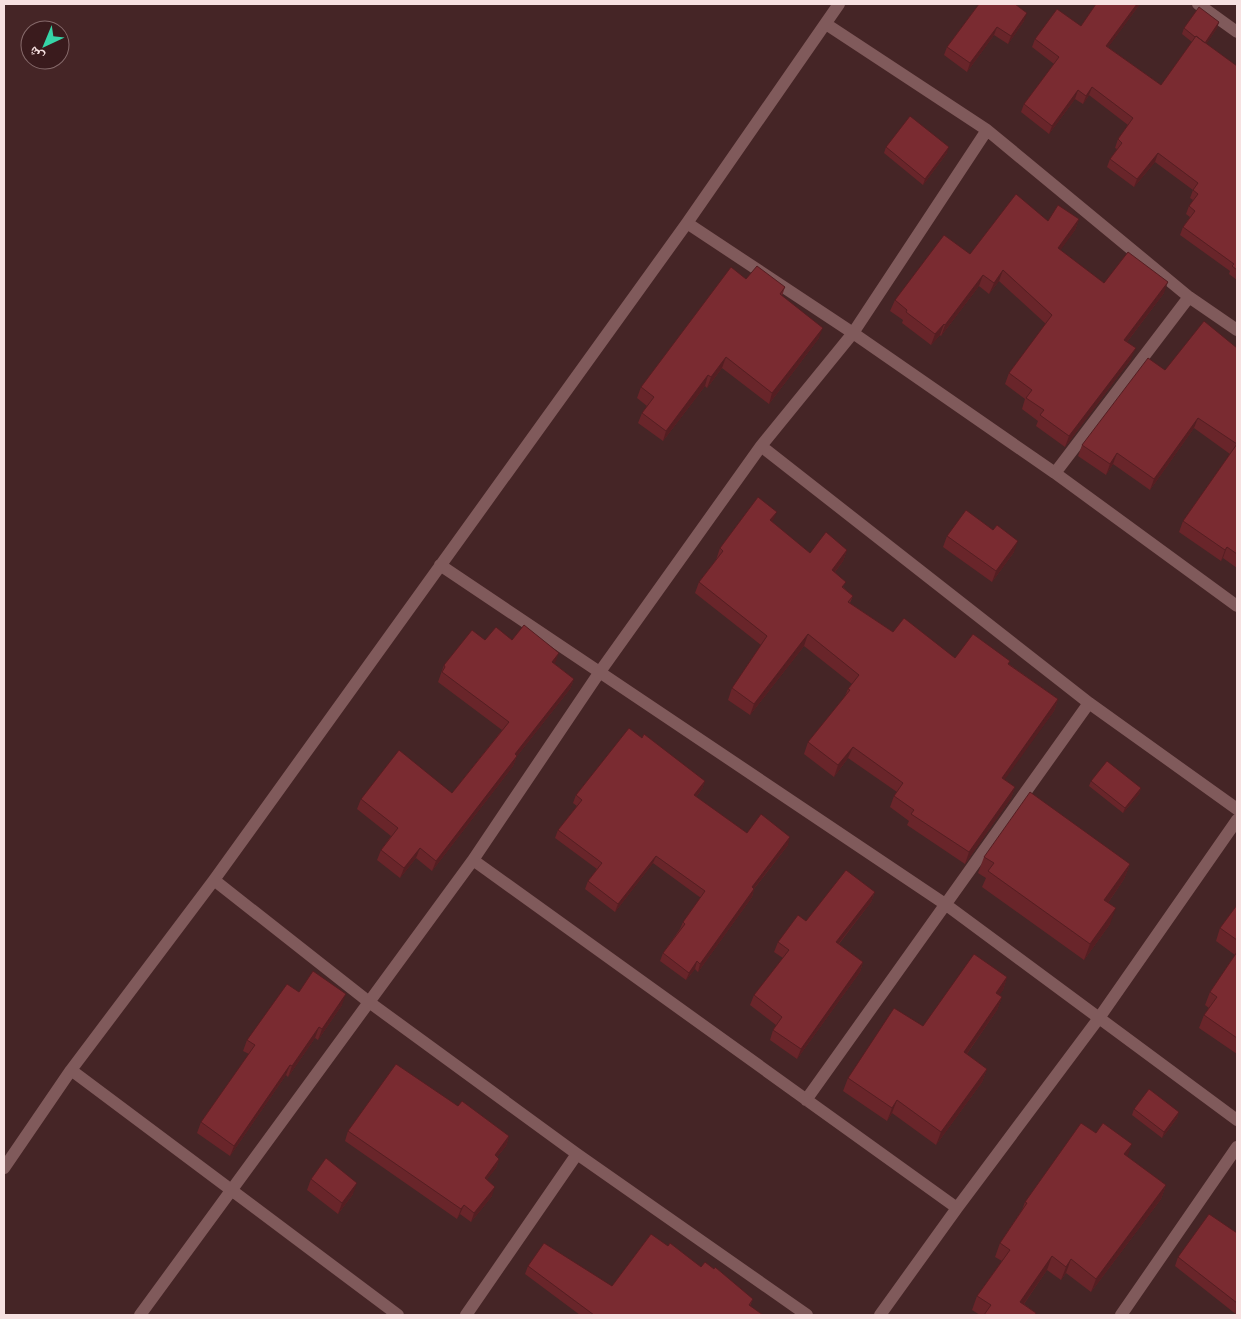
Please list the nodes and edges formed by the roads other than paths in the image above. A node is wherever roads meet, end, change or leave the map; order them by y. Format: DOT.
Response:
graph roads {
  1 [pos="839,4"];
  2 [pos="1198,4"];
  3 [pos="826,24"];
  4 [pos="1237,32"];
  5 [pos="987,130"];
  6 [pos="687,223"];
  7 [pos="1189,297"];
  8 [pos="1237,330"];
  9 [pos="853,333"];
  10 [pos="761,446"];
  11 [pos="1055,473"];
  12 [pos="440,565"];
  13 [pos="1237,606"];
  14 [pos="599,673"];
  15 [pos="1089,704"];
  16 [pos="1237,809"];
  17 [pos="1237,820"];
  18 [pos="473,860"];
  19 [pos="214,880"];
  20 [pos="945,904"];
  21 [pos="369,1002"];
  22 [pos="1099,1018"];
  23 [pos="71,1070"];
  24 [pos="806,1100"];
  25 [pos="1237,1120"];
  26 [pos="1237,1147"];
  27 [pos="577,1154"];
  28 [pos="4,1168"];
  29 [pos="231,1190"];
  30 [pos="957,1208"];
  31 [pos="1124,1314"];
  32 [pos="140,1315"];
  33 [pos="398,1315"];
  34 [pos="466,1315"];
  35 [pos="807,1315"];
  36 [pos="880,1315"];
  1 -- 3 [label="street"];
  2 -- 4 [label="street"];
  3 -- 5 [label="street"];
  3 -- 6 [label="street"];
  5 -- 7 [label="street"];
  5 -- 9 [label="street"];
  6 -- 9 [label="street"];
  6 -- 12 [label="street"];
  7 -- 8 [label="street"];
  7 -- 11 [label="street"];
  9 -- 10 [label="street"];
  9 -- 11 [label="street"];
  10 -- 14 [label="street"];
  10 -- 15 [label="street"];
  11 -- 13 [label="street"];
  12 -- 14 [label="street"];
  12 -- 19 [label="street"];
  14 -- 18 [label="street"];
  14 -- 20 [label="street"];
  15 -- 16 [label="street"];
  15 -- 20 [label="street"];
  17 -- 22 [label="street"];
  18 -- 21 [label="street"];
  18 -- 24 [label="street"];
  19 -- 21 [label="street"];
  19 -- 23 [label="street"];
  20 -- 22 [label="street"];
  20 -- 24 [label="street"];
  21 -- 27 [label="street"];
  21 -- 29 [label="street"];
  22 -- 25 [label="street"];
  22 -- 30 [label="street"];
  23 -- 28 [label="street"];
  23 -- 29 [label="street"];
  24 -- 30 [label="street"];
  26 -- 31 [label="street"];
  27 -- 34 [label="street"];
  27 -- 35 [label="street"];
  29 -- 32 [label="street"];
  29 -- 33 [label="street"];
  30 -- 36 [label="street"];
}
